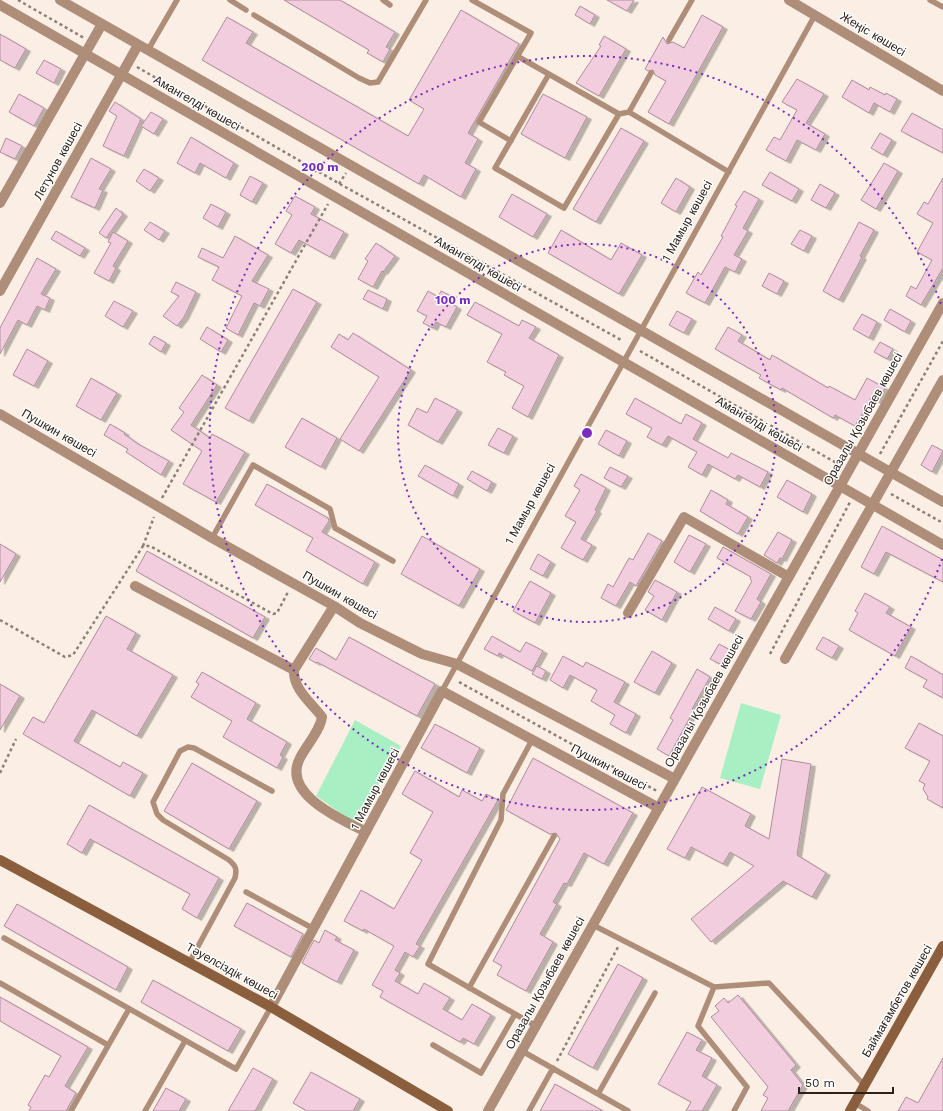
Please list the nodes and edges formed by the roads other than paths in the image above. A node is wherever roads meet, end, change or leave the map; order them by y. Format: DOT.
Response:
graph roads {
  1 [pos="60,0"];
  2 [pos="177,0"];
  3 [pos="230,0"];
  4 [pos="383,0"];
  5 [pos="426,0"];
  6 [pos="472,0"];
  7 [pos="692,0"];
  8 [pos="789,0"];
  9 [pos="930,0"];
  10 [pos="390,4"];
  11 [pos="0,5"];
  12 [pos="943,7"];
  13 [pos="246,10"];
  14 [pos="254,14"];
  15 [pos="815,15"];
  16 [pos="102,24"];
  17 [pos="669,40"];
  18 [pos="138,45"];
  19 [pos="148,50"];
  20 [pos="86,54"];
  21 [pos="517,56"];
  22 [pos="651,73"];
  23 [pos="122,74"];
  24 [pos="549,74"];
  25 [pos="943,91"];
  26 [pos="629,112"];
  27 [pos="619,114"];
  28 [pos="511,141"];
  29 [pos="729,172"];
  30 [pos="0,203"];
  31 [pos="0,291"];
  32 [pos="943,303"];
  33 [pos="641,331"];
  34 [pos="624,362"];
  35 [pos="943,380"];
  36 [pos="0,414"];
  37 [pos="858,454"];
  38 [pos="891,473"];
  39 [pos="840,486"];
  40 [pos="943,502"];
  41 [pos="873,504"];
  42 [pos="212,538"];
  43 [pos="943,545"];
  44 [pos="393,561"];
  45 [pos="789,577"];
  46 [pos="135,586"];
  47 [pos="334,606"];
  48 [pos="628,613"];
  49 [pos="785,659"];
  50 [pos="457,664"];
  51 [pos="294,670"];
  52 [pos="446,694"];
  53 [pos="532,740"];
  54 [pos="675,779"];
  55 [pos="272,791"];
  56 [pos="659,808"];
  57 [pos="366,832"];
  58 [pos="554,836"];
  59 [pos="0,860"];
  60 [pos="246,892"];
  61 [pos="593,925"];
  62 [pos="314,929"];
  63 [pos="4,938"];
  64 [pos="942,950"];
  65 [pos="189,963"];
  66 [pos="0,983"];
  67 [pos="714,987"];
  68 [pos="469,988"];
  69 [pos="655,993"];
  70 [pos="271,1007"];
  71 [pos="129,1009"];
  72 [pos="515,1014"];
  73 [pos="536,1026"];
  74 [pos="185,1041"];
  75 [pos="108,1045"];
  76 [pos="433,1045"];
  77 [pos="522,1051"];
  78 [pos="553,1068"];
  79 [pos="864,1085"];
  80 [pos="598,1094"];
  81 [pos="852,1107"];
  82 [pos="71,1111"];
  83 [pos="145,1111"];
  84 [pos="448,1111"];
  85 [pos="488,1111"];
  86 [pos="529,1111"];
  87 [pos="628,1111"];
  88 [pos="734,1111"];
  89 [pos="868,1111"];
  1 -- 16 [label="street, Амангелді көшесі"];
  2 -- 19 [label="lane"];
  3 -- 13 [label="lane"];
  4 -- 10 [label="lane"];
  5 -- 14 [label="lane"];
  6 -- 21 [label="lane"];
  7 -- 17 [label="lane"];
  8 -- 15 [label="street, Жеңіс көшесі"];
  9 -- 12 [label="lane"];
  11 -- 20 [label="street, Амангелді көшесі"];
  15 -- 25 [label="street, Жеңіс көшесі"];
  15 -- 29 [label="lane, 1 Мамыр көшесі"];
  16 -- 18 [label="street, Амангелді көшесі"];
  16 -- 20 [label="street"];
  18 -- 19 [label="street, Амангелді көшесі"];
  18 -- 23 [label="street, Летунов көшесі"];
  19 -- 33 [label="street, Амангелді көшесі"];
  20 -- 23 [label="street, Амангелді көшесі"];
  20 -- 30 [label="street"];
  21 -- 24 [label="lane"];
  21 -- 28 [label="lane"];
  22 -- 26 [label="lane"];
  23 -- 31 [label="street, Летунов көшесі"];
  23 -- 34 [label="street, Амангелді көшесі"];
  24 -- 27 [label="lane"];
  24 -- 28 [label="lane"];
  26 -- 27 [label="lane"];
  26 -- 29 [label="lane"];
  27 -- 28 [label="lane"];
  29 -- 33 [label="lane, 1 Мамыр көшесі"];
  32 -- 37 [label="street, Оразалы Қозыбаев көшесі"];
  33 -- 34 [label="lane, 1 Мамыр көшесі"];
  33 -- 37 [label="street, Амангелді көшесі"];
  34 -- 39 [label="street, Амангелді көшесі"];
  34 -- 50 [label="lane, 1 Мамыр көшесі"];
  35 -- 38 [label="street"];
  36 -- 42 [label="street, Пушкин көшесі"];
  37 -- 38 [label="street, Амангелді көшесі"];
  37 -- 39 [label="street, Оразалы Қозыбаев көшесі"];
  38 -- 40 [label="street, Амангелді көшесі"];
  38 -- 41 [label="street"];
  39 -- 41 [label="street, Амангелді көшесі"];
  39 -- 45 [label="street, Оразалы Қозыбаев көшесі"];
  41 -- 43 [label="street, Амангелді көшесі"];
  41 -- 49 [label="street"];
  42 -- 44 [label="lane"];
  42 -- 47 [label="street, Пушкин көшесі"];
  45 -- 48 [label="street"];
  45 -- 54 [label="street, Оразалы Қозыбаев көшесі"];
  46 -- 51 [label="street"];
  47 -- 50 [label="street, Пушкин көшесі"];
  47 -- 51 [label="street"];
  50 -- 52 [label="lane, 1 Мамыр көшесі"];
  50 -- 54 [label="street, Пушкин көшесі"];
  51 -- 57 [label="street"];
  52 -- 53 [label="street, Пушкин көшесі"];
  52 -- 57 [label="street, 1 Мамыр көшесі"];
  53 -- 56 [label="street, Пушкин көшесі"];
  53 -- 68 [label="lane"];
  54 -- 56 [label="street, Оразалы Қозыбаев көшесі"];
  55 -- 65 [label="lane"];
  56 -- 61 [label="street, Оразалы Қозыбаев көшесі"];
  57 -- 62 [label="street, 1 Мамыр көшесі"];
  58 -- 68 [label="lane"];
  59 -- 65 [label="main road, Тәуелсіздік көшесі"];
  60 -- 62 [label="lane"];
  61 -- 67 [label="lane"];
  61 -- 73 [label="street, Оразалы Қозыбаев көшесі"];
  62 -- 70 [label="street, 1 Мамыр көшесі"];
  63 -- 71 [label="lane"];
  64 -- 79 [label="main road, Баймағамбетов көшесі"];
  65 -- 70 [label="main road, Тәуелсіздік көшесі"];
  66 -- 75 [label="lane"];
  67 -- 79 [label="lane"];
  67 -- 88 [label="lane"];
  68 -- 72 [label="lane"];
  69 -- 80 [label="lane"];
  70 -- 74 [label="lane"];
  70 -- 84 [label="main road, Тәуелсіздік көшесі"];
  71 -- 74 [label="lane"];
  71 -- 75 [label="lane"];
  72 -- 73 [label="lane"];
  72 -- 76 [label="lane"];
  73 -- 77 [label="street, Оразалы Қозыбаев көшесі"];
  74 -- 83 [label="lane"];
  75 -- 82 [label="lane"];
  77 -- 78 [label="lane"];
  77 -- 85 [label="street, Оразалы Қозыбаев көшесі"];
  78 -- 80 [label="lane"];
  78 -- 86 [label="lane"];
  79 -- 81 [label="main road, Баймағамбетов көшесі"];
  80 -- 87 [label="lane"];
  81 -- 89 [label="lane"];
}
